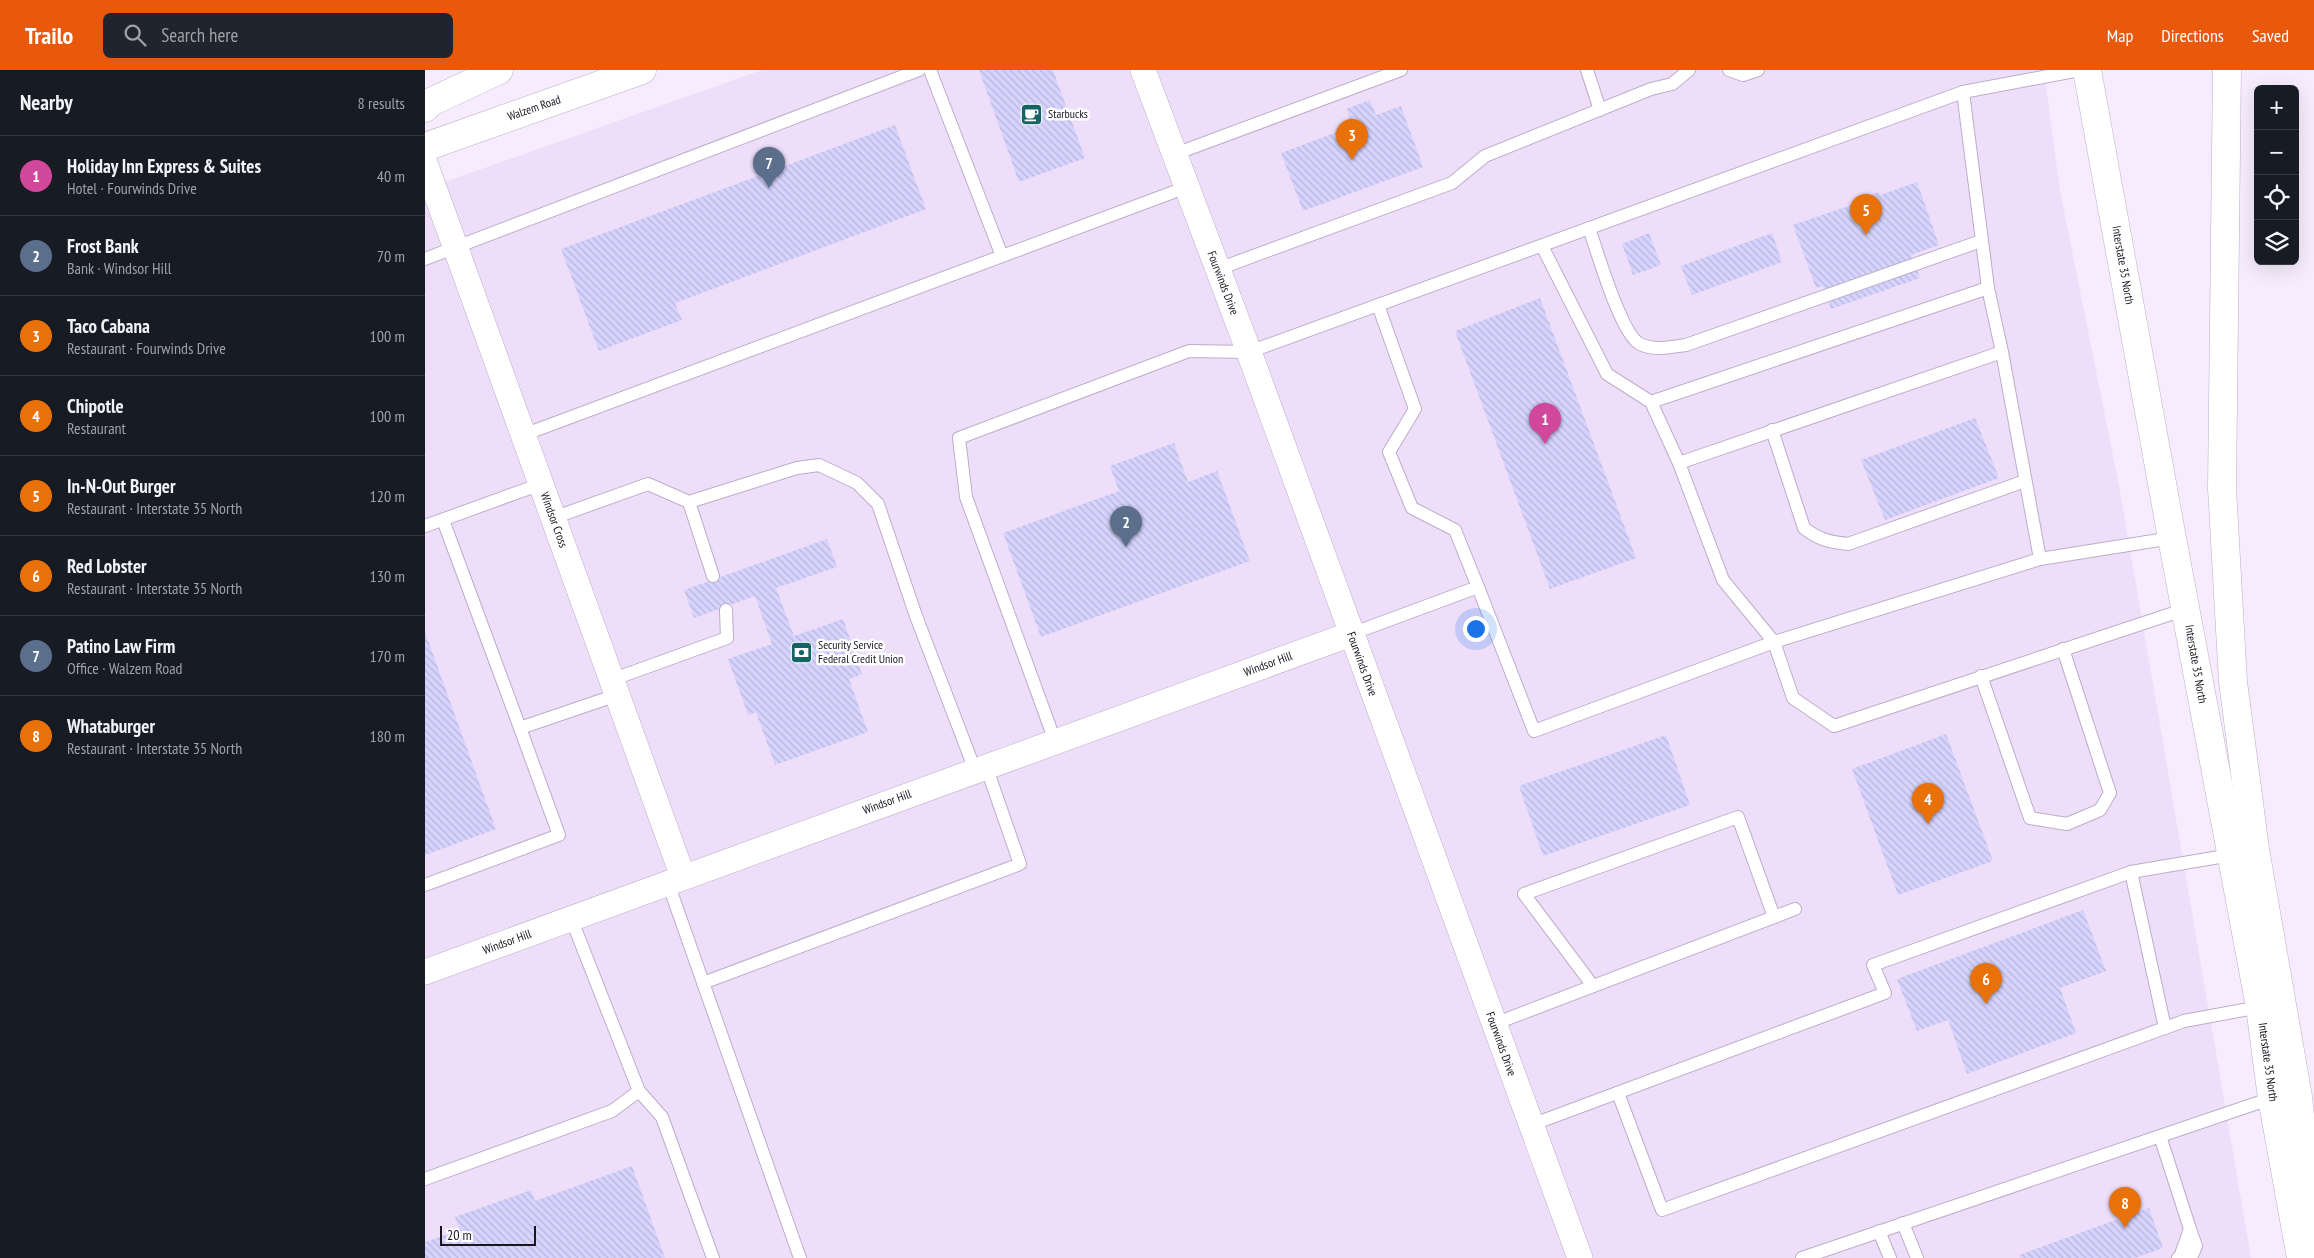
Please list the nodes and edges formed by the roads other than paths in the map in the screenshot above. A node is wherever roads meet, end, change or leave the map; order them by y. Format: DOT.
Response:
graph roads {
  1 [pos="499,70"];
  2 [pos="642,70"];
  3 [pos="919,70"];
  4 [pos="929,70"];
  5 [pos="1143,70"];
  6 [pos="1401,70"];
  7 [pos="1587,70"];
  8 [pos="1689,70"];
  9 [pos="1729,70"];
  10 [pos="1758,70"];
  11 [pos="2080,70"];
  12 [pos="2087,70"];
  13 [pos="2227,70"];
  14 [pos="898,74"];
  15 [pos="1963,92"];
  16 [pos="425,108"];
  17 [pos="1600,110"];
  18 [pos="425,147"];
  19 [pos="1175,154"];
  20 [pos="425,163"];
  21 [pos="1187,187"];
  22 [pos="1589,228"];
  23 [pos="1981,241"];
  24 [pos="1542,246"];
  25 [pos="456,249"];
  26 [pos="1002,256"];
  27 [pos="425,259"];
  28 [pos="1218,269"];
  29 [pos="1988,288"];
  30 [pos="1378,305"];
  31 [pos="1249,352"];
  32 [pos="2002,352"];
  33 [pos="1651,402"];
  34 [pos="1772,430"];
  35 [pos="523,435"];
  36 [pos="1679,463"];
  37 [pos="2025,481"];
  38 [pos="541,484"];
  39 [pos="689,502"];
  40 [pos="553,518"];
  41 [pos="443,520"];
  42 [pos="425,526"];
  43 [pos="2172,538"];
  44 [pos="2040,559"];
  45 [pos="713,576"];
  46 [pos="1479,586"];
  47 [pos="726,610"];
  48 [pos="2186,610"];
  49 [pos="1351,634"];
  50 [pos="1774,642"];
  51 [pos="2063,649"];
  52 [pos="1981,676"];
  53 [pos="614,688"];
  54 [pos="520,728"];
  55 [pos="1055,741"];
  56 [pos="980,768"];
  57 [pos="2231,855"];
  58 [pos="2131,872"];
  59 [pos="675,880"];
  60 [pos="425,885"];
  61 [pos="1795,909"];
  62 [pos="1774,917"];
  63 [pos="571,918"];
  64 [pos="425,972"];
  65 [pos="703,983"];
  66 [pos="1593,986"];
  67 [pos="2260,1007"];
  68 [pos="1494,1024"];
  69 [pos="2165,1028"];
  70 [pos="639,1091"];
  71 [pos="1619,1092"];
  72 [pos="2272,1098"];
  73 [pos="1531,1126"];
  74 [pos="2160,1136"];
  75 [pos="425,1179"];
  76 [pos="1903,1223"];
  77 [pos="2190,1229"];
  78 [pos="1879,1231"];
  79 [pos="2314,1248"];
  80 [pos="713,1258"];
  81 [pos="800,1258"];
  82 [pos="1580,1258"];
  83 [pos="1803,1258"];
  84 [pos="1889,1258"];
  85 [pos="1917,1258"];
  86 [pos="2178,1258"];
  87 [pos="2191,1258"];
  88 [pos="2301,1258"];
  1 -- 16 [label="main road"];
  2 -- 18 [label="main road, Walzem Road"];
  3 -- 14 [label="lane"];
  4 -- 26 [label="lane"];
  5 -- 19 [label="street, Fourwinds Drive"];
  6 -- 19 [label="lane"];
  7 -- 17 [label="lane"];
  8 -- 17 [label="lane"];
  9 -- 10 [label="lane"];
  11 -- 15 [label="lane"];
  12 -- 43 [label="main road, Interstate 35 North"];
  13 -- 79 [label="main road"];
  14 -- 25 [label="lane"];
  15 -- 22 [label="lane"];
  15 -- 23 [label="lane"];
  17 -- 28 [label="lane"];
  19 -- 21 [label="street, Fourwinds Drive"];
  20 -- 25 [label="street, Windsor Cross"];
  21 -- 26 [label="lane"];
  21 -- 28 [label="street, Fourwinds Drive"];
  22 -- 23 [label="lane"];
  22 -- 24 [label="lane"];
  23 -- 29 [label="lane"];
  24 -- 30 [label="lane"];
  24 -- 33 [label="lane"];
  25 -- 27 [label="lane"];
  25 -- 35 [label="street, Windsor Cross"];
  26 -- 35 [label="lane"];
  28 -- 31 [label="street, Fourwinds Drive"];
  29 -- 32 [label="lane"];
  29 -- 33 [label="lane"];
  30 -- 31 [label="lane"];
  30 -- 46 [label="lane"];
  31 -- 49 [label="street, Fourwinds Drive"];
  31 -- 55 [label="lane"];
  32 -- 34 [label="lane"];
  32 -- 37 [label="lane"];
  33 -- 36 [label="lane"];
  34 -- 36 [label="lane"];
  34 -- 37 [label="lane"];
  35 -- 38 [label="street, Windsor Cross"];
  36 -- 50 [label="lane"];
  37 -- 44 [label="lane"];
  38 -- 40 [label="street, Windsor Cross"];
  38 -- 41 [label="lane"];
  39 -- 40 [label="lane"];
  39 -- 45 [label="lane"];
  39 -- 56 [label="lane"];
  40 -- 53 [label="street, Windsor Cross"];
  41 -- 42 [label="lane"];
  41 -- 54 [label="lane"];
  43 -- 44 [label="lane"];
  43 -- 48 [label="main road, Interstate 35 North"];
  44 -- 50 [label="lane"];
  46 -- 49 [label="lane"];
  46 -- 50 [label="lane"];
  47 -- 53 [label="lane"];
  48 -- 51 [label="lane"];
  48 -- 57 [label="main road, Interstate 35 North"];
  49 -- 55 [label="street, Windsor Hill"];
  49 -- 68 [label="street, Fourwinds Drive"];
  50 -- 52 [label="lane"];
  51 -- 52 [label="lane"];
  51 -- 52 [label="lane"];
  53 -- 54 [label="lane"];
  53 -- 59 [label="street, Windsor Cross"];
  54 -- 60 [label="lane"];
  55 -- 56 [label="street, Windsor Hill"];
  56 -- 59 [label="street, Windsor Hill"];
  56 -- 65 [label="lane"];
  57 -- 58 [label="lane"];
  57 -- 67 [label="main road, Interstate 35 North"];
  58 -- 69 [label="lane"];
  58 -- 71 [label="lane"];
  59 -- 63 [label="street, Windsor Hill"];
  59 -- 65 [label="lane"];
  61 -- 62 [label="lane"];
  62 -- 66 [label="lane"];
  62 -- 66 [label="lane"];
  63 -- 64 [label="street, Windsor Hill"];
  63 -- 70 [label="lane"];
  65 -- 81 [label="lane"];
  66 -- 68 [label="lane"];
  67 -- 69 [label="lane"];
  67 -- 72 [label="main road, Interstate 35 North"];
  68 -- 73 [label="street, Fourwinds Drive"];
  69 -- 71 [label="lane"];
  70 -- 75 [label="lane"];
  70 -- 80 [label="lane"];
  71 -- 73 [label="lane"];
  72 -- 74 [label="lane"];
  72 -- 88 [label="main road, Interstate 35 North"];
  73 -- 82 [label="street, Fourwinds Drive"];
  74 -- 76 [label="lane"];
  74 -- 77 [label="lane"];
  76 -- 78 [label="lane"];
  76 -- 85 [label="lane"];
  77 -- 86 [label="lane"];
  77 -- 87 [label="lane"];
  78 -- 83 [label="lane"];
  78 -- 84 [label="lane"];
}
